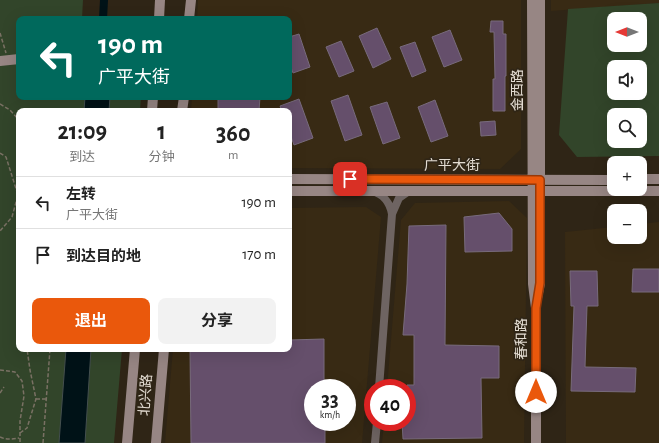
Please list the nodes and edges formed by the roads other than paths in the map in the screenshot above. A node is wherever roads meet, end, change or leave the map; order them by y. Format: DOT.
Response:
graph roads {
  1 [pos="160,0"];
  2 [pos="190,0"];
  3 [pos="532,0"];
  4 [pos="540,0"];
  5 [pos="159,16"];
  6 [pos="189,16"];
  7 [pos="16,59"];
  8 [pos="4,61"];
  9 [pos="292,179"];
  10 [pos="647,179"];
  11 [pos="659,179"];
  12 [pos="536,180"];
  13 [pos="607,180"];
  14 [pos="292,191"];
  15 [pos="372,191"];
  16 [pos="408,191"];
  17 [pos="536,191"];
  18 [pos="659,191"];
  19 [pos="392,214"];
  20 [pos="134,352"];
  21 [pos="164,352"];
  22 [pos="380,379"];
  23 [pos="376,431"];
  24 [pos="127,443"];
  25 [pos="156,443"];
  26 [pos="375,443"];
  27 [pos="536,443"];
  1 -- 5 [label="street"];
  2 -- 6 [label="street"];
  3 -- 12 [label="street, 金西路"];
  4 -- 12 [label="street, 金西路"];
  7 -- 8 [label="street"];
  9 -- 12 [label="street, 广平大街"];
  10 -- 11 [label="street"];
  12 -- 13 [label="street, 广平大街"];
  12 -- 17 [label="street, 春和路"];
  14 -- 15 [label="street, 广平大街"];
  15 -- 16 [label="street, 广平大街"];
  15 -- 19 [label="street"];
  16 -- 17 [label="street, 广平大街"];
  16 -- 19 [label="street"];
  17 -- 18 [label="street, 广平大街"];
  17 -- 27 [label="street, 春和路"];
  19 -- 22 [label="street"];
  20 -- 24 [label="street, 北兴路"];
  21 -- 25 [label="street, 北兴路"];
  23 -- 26 [label="street"];
}
